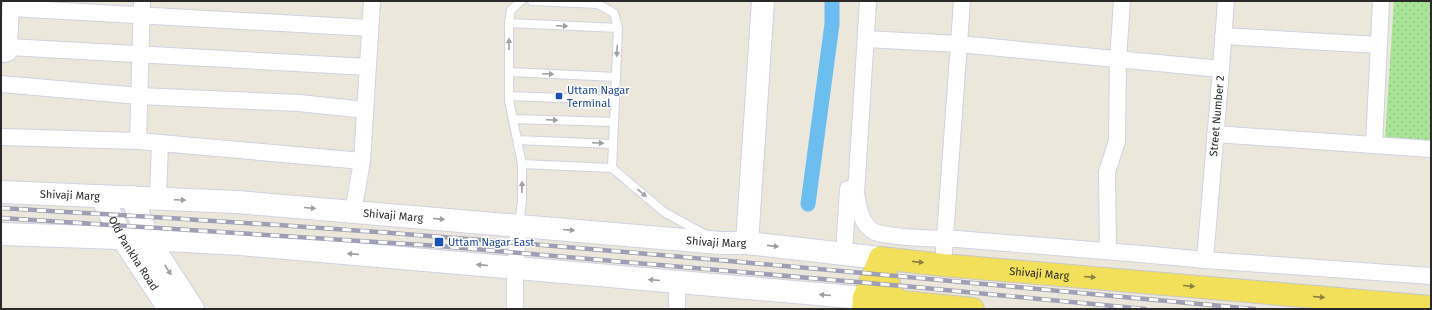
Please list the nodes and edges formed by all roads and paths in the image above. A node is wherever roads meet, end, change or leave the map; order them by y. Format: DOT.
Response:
graph roads {
  1 [pos="372,1"];
  2 [pos="521,1"];
  3 [pos="532,1"];
  4 [pos="763,1"];
  5 [pos="861,1"];
  6 [pos="868,1"];
  7 [pos="962,1"];
  8 [pos="1122,1"];
  9 [pos="1226,1"];
  10 [pos="1381,1"];
  11 [pos="142,8"];
  12 [pos="8,10"];
  13 [pos="509,23"];
  14 [pos="370,28"];
  15 [pos="618,28"];
  16 [pos="1224,36"];
  17 [pos="866,39"];
  18 [pos="959,44"];
  19 [pos="1378,45"];
  20 [pos="5,51"];
  21 [pos="141,54"];
  22 [pos="1118,60"];
  23 [pos="368,67"];
  24 [pos="1221,69"];
  25 [pos="509,72"];
  26 [pos="616,77"];
  27 [pos="1,84"];
  28 [pos="139,96"];
  29 [pos="509,96"];
  30 [pos="615,100"];
  31 [pos="365,110"];
  32 [pos="513,119"];
  33 [pos="614,122"];
  34 [pos="1215,134"];
  35 [pos="1,137"];
  36 [pos="517,140"];
  37 [pos="138,141"];
  38 [pos="160,143"];
  39 [pos="613,144"];
  40 [pos="1374,145"];
  41 [pos="1431,149"];
  42 [pos="362,161"];
  43 [pos="522,164"];
  44 [pos="612,168"];
  45 [pos="1,192"];
  46 [pos="100,196"];
  47 [pos="132,197"];
  48 [pos="158,199"];
  49 [pos="353,212"];
  50 [pos="519,226"];
  51 [pos="1,234"];
  52 [pos="123,239"];
  53 [pos="148,239"];
  54 [pos="945,239"];
  55 [pos="720,243"];
  56 [pos="747,243"];
  57 [pos="1108,251"];
  58 [pos="844,253"];
  59 [pos="880,258"];
  60 [pos="1205,260"];
  61 [pos="943,265"];
  62 [pos="515,268"];
  63 [pos="1431,276"];
  64 [pos="677,282"];
  65 [pos="863,304"];
  66 [pos="894,305"];
  67 [pos="1431,307"];
  68 [pos="169,309"];
  69 [pos="193,309"];
  70 [pos="515,309"];
  71 [pos="677,309"];
  72 [pos="973,309"];
  1 -- 14 [label="street"];
  2 -- 13 [label="lane"];
  3 -- 15 [label="lane"];
  4 -- 56 [label="main road"];
  5 -- 58 [label="street"];
  6 -- 17 [label="street"];
  7 -- 18 [label="street"];
  8 -- 22 [label="street"];
  9 -- 16 [label="street, Street Number 2"];
  10 -- 19 [label="street"];
  11 -- 12 [label="street"];
  11 -- 14 [label="street"];
  11 -- 21 [label="street"];
  12 -- 20 [label="street"];
  13 -- 15 [label="lane, one-way"];
  25 -- 13 [label="lane, one-way"];
  14 -- 23 [label="street"];
  15 -- 26 [label="lane, one-way"];
  16 -- 19 [label="street"];
  16 -- 24 [label="street, Street Number 2"];
  17 -- 18 [label="street"];
  17 -- 54 [label="street"];
  18 -- 22 [label="street"];
  18 -- 54 [label="street"];
  19 -- 40 [label="street"];
  20 -- 21 [label="street"];
  21 -- 23 [label="street"];
  21 -- 28 [label="street"];
  22 -- 24 [label="street"];
  22 -- 57 [label="street"];
  23 -- 31 [label="street"];
  24 -- 34 [label="street, Street Number 2"];
  25 -- 26 [label="lane, one-way"];
  25 -- 29 [label="lane"];
  26 -- 30 [label="lane"];
  27 -- 28 [label="street"];
  28 -- 31 [label="street"];
  28 -- 37 [label="street"];
  29 -- 30 [label="lane"];
  29 -- 32 [label="lane"];
  30 -- 33 [label="lane"];
  31 -- 42 [label="street"];
  32 -- 33 [label="lane, one-way"];
  32 -- 36 [label="lane"];
  33 -- 39 [label="lane"];
  34 -- 40 [label="street"];
  34 -- 60 [label="street, Street Number 2"];
  35 -- 37 [label="street"];
  36 -- 39 [label="lane, one-way"];
  36 -- 43 [label="lane"];
  37 -- 38 [label="street"];
  38 -- 42 [label="street"];
  38 -- 48 [label="street"];
  39 -- 44 [label="lane"];
  40 -- 41 [label="street"];
  42 -- 49 [label="street"];
  43 -- 44 [label="lane"];
  50 -- 43 [label="lane, one-way"];
  44 -- 55 [label="lane, one-way"];
  45 -- 46 [label="main road, Shivaji Marg"];
  46 -- 47 [label="main road, Shivaji Marg"];
  46 -- 52 [label="main road, Old Pankha Road"];
  47 -- 48 [label="main road, Shivaji Marg"];
  47 -- 53 [label="main road, Old Pankha Road"];
  48 -- 49 [label="main road, Shivaji Marg, one-way"];
  49 -- 50 [label="main road, Shivaji Marg, one-way"];
  50 -- 55 [label="main road, Shivaji Marg, one-way"];
  50 -- 62 [label="street"];
  51 -- 52 [label="main road"];
  52 -- 53 [label="main road"];
  52 -- 68 [label="main road, Old Pankha Road"];
  62 -- 53 [label="main road, one-way"];
  53 -- 69 [label="main road, Old Pankha Road, one-way"];
  54 -- 57 [label="street"];
  54 -- 61 [label="street"];
  55 -- 56 [label="main road, Shivaji Marg"];
  56 -- 58 [label="main road, Shivaji Marg, one-way"];
  57 -- 60 [label="street"];
  58 -- 59 [label="main road, Shivaji Marg"];
  59 -- 61 [label="main road, Shivaji Marg, one-way"];
  59 -- 65 [label="main road"];
  59 -- 66 [label="main road"];
  60 -- 63 [label="street"];
  61 -- 67 [label="main road, Shivaji Marg, one-way"];
  64 -- 62 [label="main road, one-way"];
  62 -- 70 [label="street"];
  65 -- 64 [label="main road, one-way"];
  64 -- 71 [label="street"];
  65 -- 66 [label="main road"];
  66 -- 72 [label="main road"];
}
